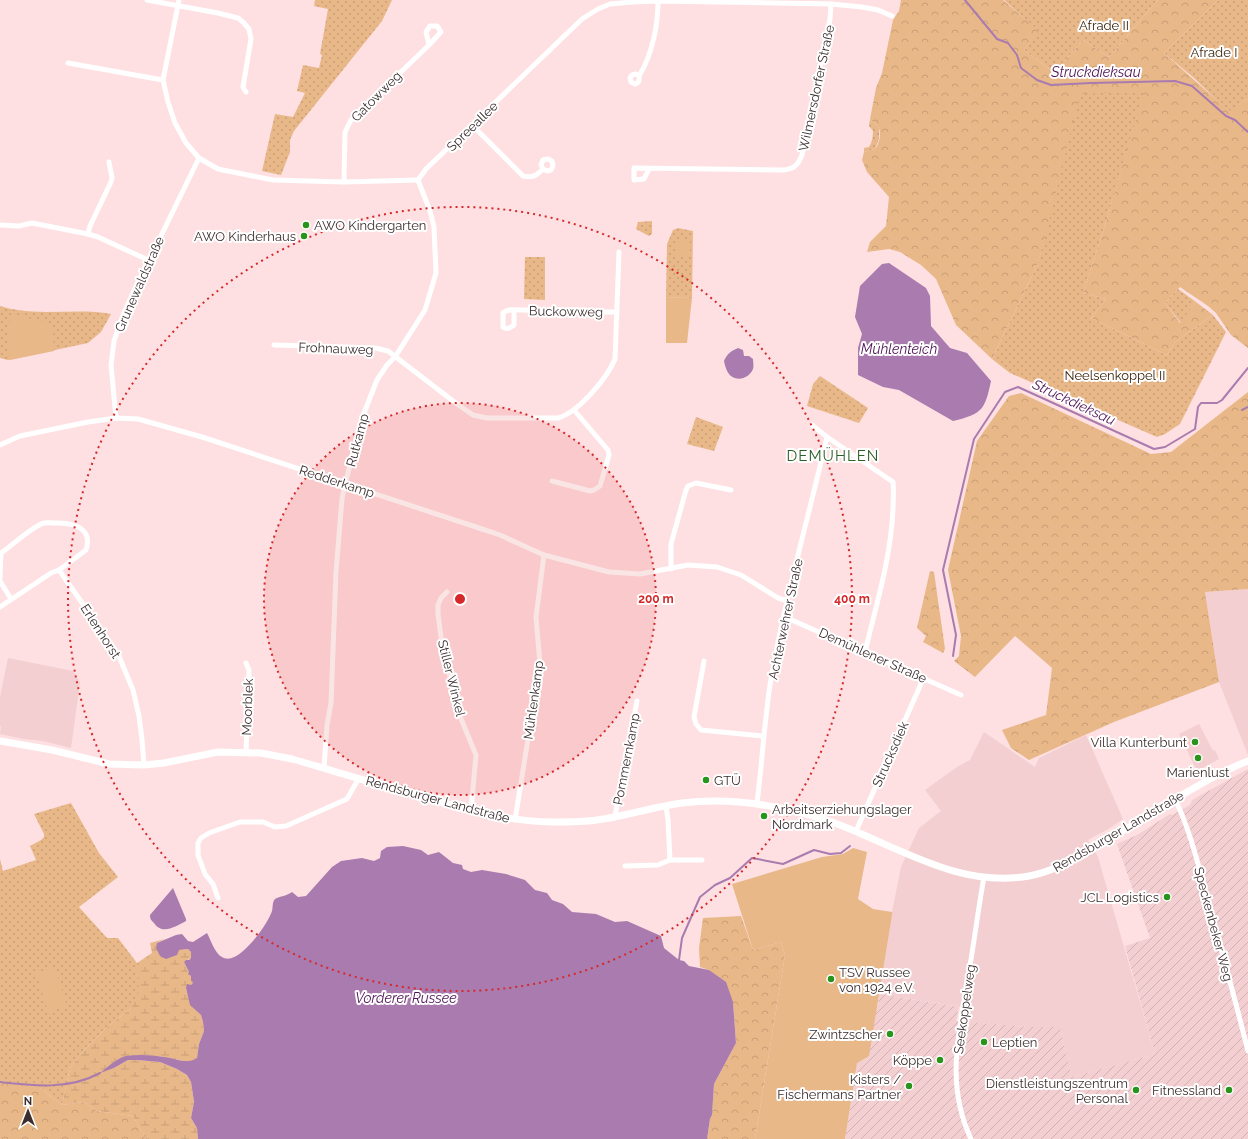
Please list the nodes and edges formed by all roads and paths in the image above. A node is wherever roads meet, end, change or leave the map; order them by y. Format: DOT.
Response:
graph roads {
  1 [pos="147,0"];
  2 [pos="609,2"];
  3 [pos="658,2"];
  4 [pos="179,3"];
  5 [pos="831,4"];
  6 [pos="892,16"];
  7 [pos="429,44"];
  8 [pos="68,63"];
  9 [pos="639,76"];
  10 [pos="163,80"];
  11 [pos="246,92"];
  12 [pos="472,125"];
  13 [pos="199,158"];
  14 [pos="109,162"];
  15 [pos="542,169"];
  16 [pos="649,169"];
  17 [pos="418,180"];
  18 [pos="344,182"];
  19 [pos="0,225"];
  20 [pos="88,234"];
  21 [pos="619,252"];
  22 [pos="148,260"];
  23 [pos="514,310"];
  24 [pos="618,312"];
  25 [pos="274,345"];
  26 [pos="395,357"];
  27 [pos="574,410"];
  28 [pos="116,418"];
  29 [pos="812,425"];
  30 [pos="827,437"];
  31 [pos="0,445"];
  32 [pos="552,481"];
  33 [pos="345,484"];
  34 [pos="731,490"];
  35 [pos="544,555"];
  36 [pos="671,569"];
  37 [pos="59,570"];
  38 [pos="0,580"];
  39 [pos="446,592"];
  40 [pos="11,599"];
  41 [pos="788,601"];
  42 [pos="0,607"];
  43 [pos="785,617"];
  44 [pos="865,652"];
  45 [pos="704,661"];
  46 [pos="246,662"];
  47 [pos="924,678"];
  48 [pos="961,695"];
  49 [pos="637,701"];
  50 [pos="763,736"];
  51 [pos="0,740"];
  52 [pos="246,752"];
  53 [pos="1248,761"];
  54 [pos="144,765"];
  55 [pos="324,768"];
  56 [pos="359,778"];
  57 [pos="1176,799"];
  58 [pos="757,803"];
  59 [pos="666,806"];
  60 [pos="471,811"];
  61 [pos="615,816"];
  62 [pos="515,820"];
  63 [pos="856,831"];
  64 [pos="670,860"];
  65 [pos="702,860"];
  66 [pos="625,866"];
  67 [pos="984,877"];
  68 [pos="218,898"];
  69 [pos="1248,1051"];
  70 [pos="971,1139"];
  1 -- 4 [label="street"];
  2 -- 3 [label="street, Spreeallee"];
  2 -- 12 [label="street, Spreeallee"];
  3 -- 5 [label="street, Spreeallee"];
  3 -- 9 [label="street"];
  4 -- 10 [label="street"];
  4 -- 11 [label="street"];
  5 -- 6 [label="street, Spreeallee"];
  5 -- 16 [label="street, Wilmersdorfer Straße"];
  7 -- 18 [label="street, Gatowweg"];
  8 -- 10 [label="street"];
  10 -- 13 [label="street"];
  12 -- 15 [label="street"];
  12 -- 17 [label="street, Spreeallee"];
  13 -- 18 [label="street"];
  13 -- 22 [label="street, Grunewaldstraße"];
  14 -- 20 [label="street"];
  17 -- 18 [label="street"];
  17 -- 26 [label="street, Rutkamp"];
  19 -- 20 [label="street"];
  20 -- 22 [label="street"];
  21 -- 24 [label="street"];
  22 -- 28 [label="street, Grunewaldstraße"];
  23 -- 24 [label="street, Buckowweg"];
  24 -- 27 [label="street"];
  25 -- 26 [label="street, Frohnauweg"];
  26 -- 27 [label="street, Frohnauweg"];
  26 -- 33 [label="street, Rutkamp"];
  27 -- 32 [label="street"];
  28 -- 31 [label="street, Redderkamp"];
  28 -- 33 [label="street, Redderkamp"];
  29 -- 30 [label="street"];
  30 -- 41 [label="street, Achterwehrer Straße"];
  30 -- 44 [label="street"];
  33 -- 35 [label="street, Redderkamp"];
  33 -- 55 [label="street, Rutkamp"];
  34 -- 36 [label="street"];
  35 -- 36 [label="street, Redderkamp"];
  35 -- 62 [label="street, Mühlenkamp"];
  36 -- 41 [label="street, Redderkamp"];
  37 -- 38 [label="street"];
  37 -- 40 [label="street"];
  37 -- 54 [label="street, Erlenhorst"];
  38 -- 40 [label="street"];
  39 -- 60 [label="street, Stiller Winkel"];
  40 -- 42 [label="street"];
  41 -- 43 [label="street, Achterwehrer Straße"];
  43 -- 44 [label="street, Demühlener Straße"];
  43 -- 50 [label="street, Achterwehrer Straße"];
  44 -- 47 [label="street, Demühlener Straße"];
  45 -- 50 [label="street"];
  46 -- 52 [label="street, Moorblek"];
  47 -- 48 [label="street, Demühlener Straße"];
  47 -- 63 [label="street, Strucksdiek"];
  49 -- 61 [label="street, Pommernkamp"];
  50 -- 58 [label="street, Achterwehrer Straße"];
  51 -- 54 [label="street, Rendsburger Landstraße"];
  52 -- 54 [label="street, Rendsburger Landstraße"];
  52 -- 55 [label="street, Rendsburger Landstraße"];
  53 -- 57 [label="street, Rendsburger Landstraße"];
  55 -- 56 [label="street, Rendsburger Landstraße"];
  56 -- 60 [label="street, Rendsburger Landstraße"];
  56 -- 68 [label="street"];
  57 -- 67 [label="street, Rendsburger Landstraße"];
  57 -- 69 [label="street, Speckenbeker Weg"];
  58 -- 59 [label="street, Rendsburger Landstraße"];
  58 -- 63 [label="street, Rendsburger Landstraße"];
  59 -- 61 [label="street, Rendsburger Landstraße"];
  59 -- 64 [label="street"];
  60 -- 62 [label="street, Rendsburger Landstraße"];
  61 -- 62 [label="street, Rendsburger Landstraße"];
  63 -- 67 [label="street, Rendsburger Landstraße"];
  64 -- 65 [label="street"];
  64 -- 66 [label="street"];
  67 -- 70 [label="street, Seekoppelweg"];
}
